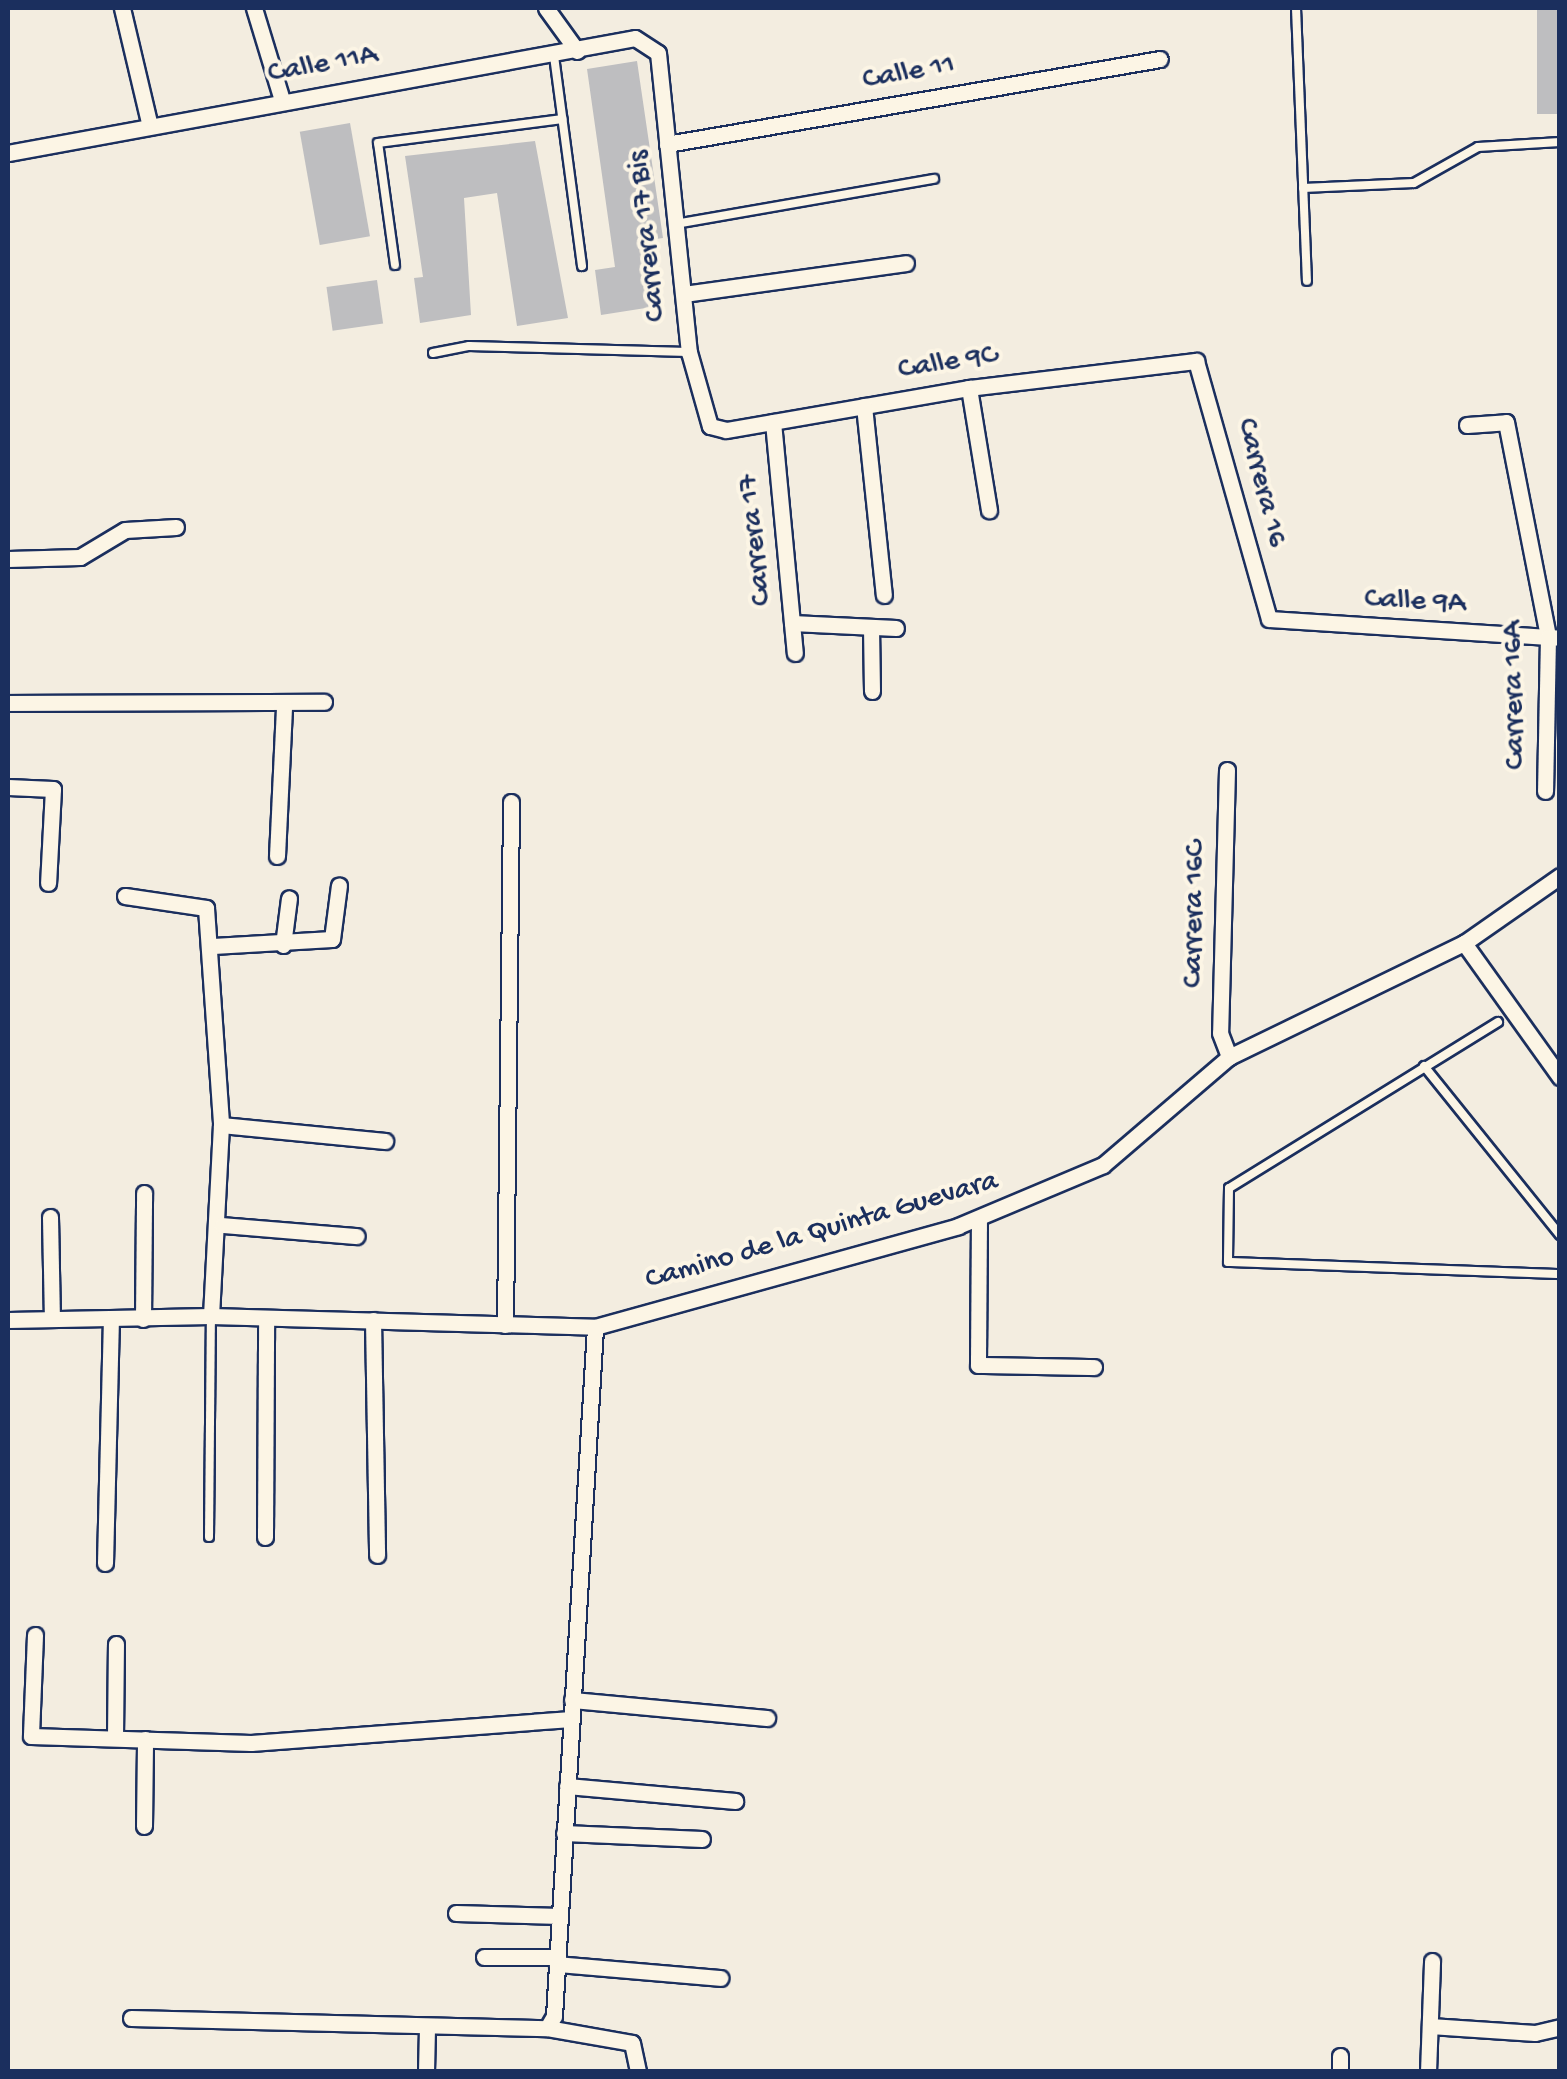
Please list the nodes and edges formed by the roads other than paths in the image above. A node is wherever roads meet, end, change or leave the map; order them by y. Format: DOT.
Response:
graph roads {
  1 [pos="122,8"];
  2 [pos="254,8"];
  3 [pos="546,8"];
  4 [pos="1296,8"];
  5 [pos="647,42"];
  6 [pos="577,51"];
  7 [pos="554,56"];
  8 [pos="1160,59"];
  9 [pos="282,100"];
  10 [pos="562,119"];
  11 [pos="150,126"];
  12 [pos="1560,142"];
  13 [pos="667,144"];
  14 [pos="8,153"];
  15 [pos="934,179"];
  16 [pos="1303,188"];
  17 [pos="675,224"];
  18 [pos="906,263"];
  19 [pos="395,265"];
  20 [pos="582,266"];
  21 [pos="1307,281"];
  22 [pos="684,294"];
  23 [pos="689,352"];
  24 [pos="433,353"];
  25 [pos="1196,360"];
  26 [pos="969,388"];
  27 [pos="864,406"];
  28 [pos="773,422"];
  29 [pos="1466,425"];
  30 [pos="710,426"];
  31 [pos="990,510"];
  32 [pos="176,527"];
  33 [pos="8,560"];
  34 [pos="884,595"];
  35 [pos="1269,618"];
  36 [pos="792,623"];
  37 [pos="871,627"];
  38 [pos="896,628"];
  39 [pos="1554,637"];
  40 [pos="795,654"];
  41 [pos="872,692"];
  42 [pos="1553,699"];
  43 [pos="8,702"];
  44 [pos="324,702"];
  45 [pos="284,705"];
  46 [pos="1227,770"];
  47 [pos="8,787"];
  48 [pos="1545,791"];
  49 [pos="511,802"];
  50 [pos="277,856"];
  51 [pos="1560,876"];
  52 [pos="48,883"];
  53 [pos="339,885"];
  54 [pos="125,896"];
  55 [pos="289,898"];
  56 [pos="1464,942"];
  57 [pos="283,945"];
  58 [pos="213,946"];
  59 [pos="1512,1012"];
  60 [pos="1498,1022"];
  61 [pos="1229,1058"];
  62 [pos="1424,1066"];
  63 [pos="1560,1077"];
  64 [pos="221,1125"];
  65 [pos="384,1141"];
  66 [pos="144,1193"];
  67 [pos="50,1218"];
  68 [pos="979,1218"];
  69 [pos="222,1225"];
  70 [pos="1560,1234"];
  71 [pos="357,1236"];
  72 [pos="1560,1274"];
  73 [pos="211,1316"];
  74 [pos="52,1318"];
  75 [pos="110,1318"];
  76 [pos="143,1319"];
  77 [pos="266,1319"];
  78 [pos="8,1320"];
  79 [pos="373,1320"];
  80 [pos="505,1325"];
  81 [pos="595,1327"];
  82 [pos="1094,1367"];
  83 [pos="209,1537"];
  84 [pos="265,1537"];
  85 [pos="377,1555"];
  86 [pos="105,1563"];
  87 [pos="35,1635"];
  88 [pos="116,1644"];
  89 [pos="572,1700"];
  90 [pos="768,1718"];
  91 [pos="571,1720"];
  92 [pos="115,1737"];
  93 [pos="145,1739"];
  94 [pos="567,1786"];
  95 [pos="735,1801"];
  96 [pos="144,1826"];
  97 [pos="564,1833"];
  98 [pos="702,1839"];
  99 [pos="456,1912"];
  100 [pos="560,1916"];
  101 [pos="484,1958"];
  102 [pos="557,1961"];
  103 [pos="1432,1962"];
  104 [pos="720,1978"];
  105 [pos="130,2018"];
  106 [pos="1430,2026"];
  107 [pos="427,2027"];
  108 [pos="1560,2027"];
  109 [pos="547,2028"];
  110 [pos="426,2072"];
  111 [pos="638,2072"];
  112 [pos="1428,2072"];
  1 -- 11 [label="street"];
  2 -- 9 [label="street"];
  3 -- 6 [label="street"];
  4 -- 16 [label="lane"];
  5 -- 6 [label="street, Calle 11A"];
  5 -- 13 [label="street, Carrera 17 Bis"];
  6 -- 7 [label="street, Calle 11A"];
  7 -- 9 [label="street, Calle 11A"];
  7 -- 10 [label="lane"];
  8 -- 13 [label="street, Calle 11"];
  9 -- 11 [label="street, Calle 11A"];
  10 -- 19 [label="lane"];
  10 -- 20 [label="lane"];
  11 -- 14 [label="street, Calle 11A"];
  12 -- 16 [label="lane"];
  13 -- 17 [label="street, Carrera 17 Bis"];
  15 -- 17 [label="lane"];
  16 -- 21 [label="lane"];
  17 -- 22 [label="street, Carrera 17 Bis"];
  18 -- 22 [label="street"];
  22 -- 23 [label="street, Carrera 17 Bis"];
  23 -- 24 [label="lane"];
  23 -- 30 [label="street, Carrera 17 Bis"];
  25 -- 26 [label="street, Calle 9C"];
  25 -- 35 [label="street, Carrera 16"];
  26 -- 27 [label="street, Calle 9C"];
  26 -- 31 [label="street"];
  27 -- 28 [label="street, Calle 9C"];
  27 -- 34 [label="street"];
  28 -- 30 [label="street, Calle 9C"];
  28 -- 36 [label="street, Carrera 17"];
  29 -- 39 [label="street, Carrera 16A"];
  32 -- 33 [label="street"];
  35 -- 39 [label="street, Calle 9A"];
  36 -- 37 [label="street"];
  36 -- 40 [label="street, Carrera 17"];
  37 -- 38 [label="street"];
  37 -- 41 [label="street"];
  39 -- 42 [label="street, Carrera 16A"];
  42 -- 48 [label="street, Carrera 16A"];
  43 -- 45 [label="street"];
  44 -- 45 [label="street"];
  45 -- 50 [label="street"];
  46 -- 61 [label="street, Carrera 16C"];
  47 -- 52 [label="street"];
  49 -- 80 [label="street"];
  51 -- 56 [label="street, Camino de la Quinta Guevara"];
  53 -- 57 [label="street"];
  54 -- 58 [label="street"];
  55 -- 57 [label="street"];
  56 -- 59 [label="street"];
  56 -- 61 [label="street, Camino de la Quinta Guevara"];
  57 -- 58 [label="street"];
  58 -- 64 [label="street"];
  59 -- 60 [label="street"];
  59 -- 63 [label="street"];
  60 -- 62 [label="lane"];
  61 -- 68 [label="street, Camino de la Quinta Guevara"];
  62 -- 70 [label="lane"];
  62 -- 72 [label="lane"];
  64 -- 65 [label="street"];
  64 -- 69 [label="street"];
  66 -- 76 [label="street"];
  67 -- 74 [label="street"];
  68 -- 81 [label="street, Camino de la Quinta Guevara"];
  68 -- 82 [label="street"];
  69 -- 71 [label="street"];
  69 -- 73 [label="street"];
  73 -- 76 [label="street, Camino de la Quinta Guevara"];
  73 -- 77 [label="street, Camino de la Quinta Guevara"];
  73 -- 83 [label="lane"];
  74 -- 75 [label="street, Camino de la Quinta Guevara"];
  74 -- 78 [label="street, Camino de la Quinta Guevara"];
  75 -- 76 [label="street, Camino de la Quinta Guevara"];
  75 -- 86 [label="street"];
  77 -- 79 [label="street, Camino de la Quinta Guevara"];
  77 -- 84 [label="street"];
  79 -- 80 [label="street, Camino de la Quinta Guevara"];
  79 -- 85 [label="street"];
  80 -- 81 [label="street, Camino de la Quinta Guevara"];
  81 -- 89 [label="street"];
  87 -- 92 [label="street"];
  88 -- 92 [label="street"];
  89 -- 90 [label="street"];
  89 -- 91 [label="street"];
  91 -- 93 [label="street"];
  91 -- 94 [label="street"];
  92 -- 93 [label="street"];
  93 -- 96 [label="street"];
  94 -- 95 [label="street"];
  94 -- 97 [label="street"];
  97 -- 98 [label="street"];
  97 -- 100 [label="street"];
  99 -- 100 [label="street"];
  100 -- 102 [label="street"];
  101 -- 102 [label="street"];
  102 -- 104 [label="street"];
  102 -- 109 [label="street"];
  103 -- 106 [label="street"];
  105 -- 107 [label="street"];
  106 -- 108 [label="street"];
  106 -- 112 [label="street"];
  107 -- 109 [label="street"];
  107 -- 110 [label="street"];
  109 -- 111 [label="street"];
}
